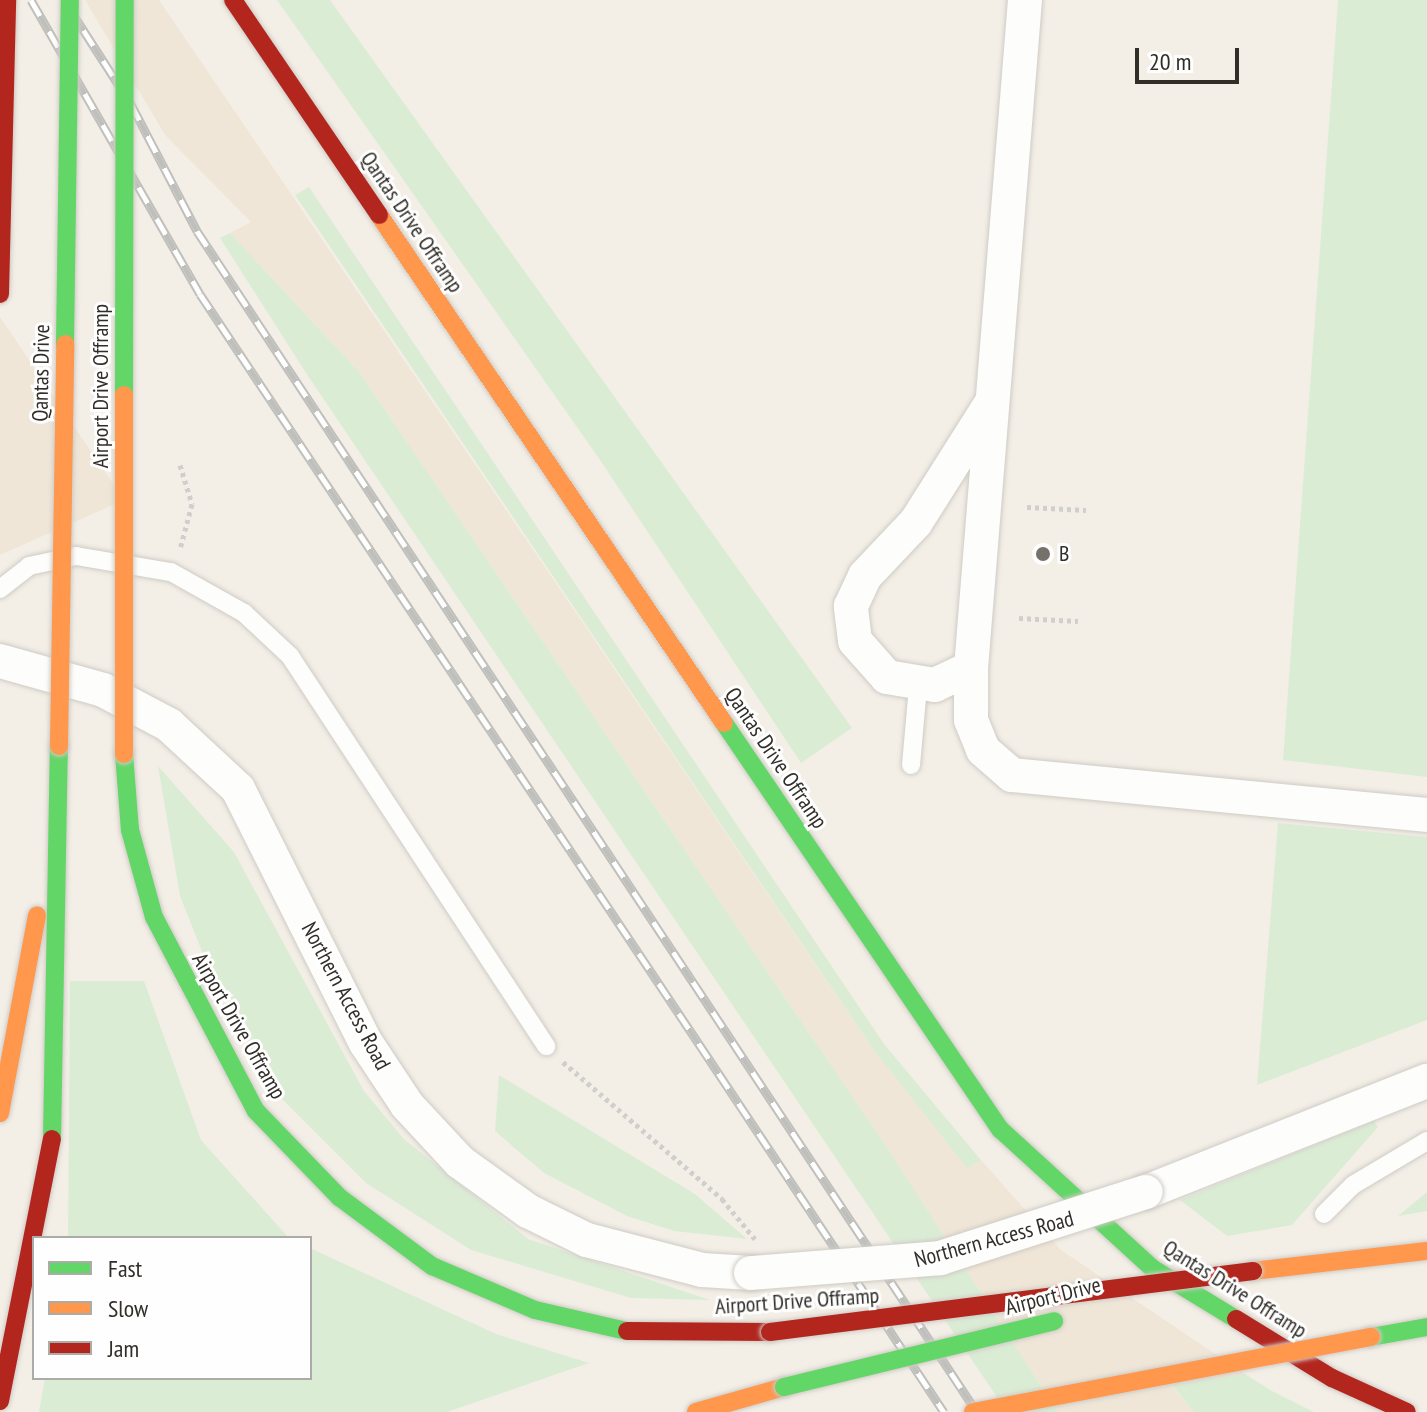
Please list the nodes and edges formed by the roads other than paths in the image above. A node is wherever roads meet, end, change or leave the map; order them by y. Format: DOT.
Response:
graph roads {
  1 [pos="7,0"];
  2 [pos="70,0"];
  3 [pos="125,0"];
  4 [pos="233,0"];
  5 [pos="1025,0"];
  6 [pos="0,294"];
  7 [pos="996,395"];
  8 [pos="0,589"];
  9 [pos="0,661"];
  10 [pos="971,668"];
  11 [pos="918,686"];
  12 [pos="59,746"];
  13 [pos="911,765"];
  14 [pos="1427,815"];
  15 [pos="546,1046"];
  16 [pos="1427,1081"];
  17 [pos="0,1113"];
  18 [pos="1427,1141"];
  19 [pos="1324,1214"];
  20 [pos="33,1236"];
  21 [pos="32,1240"];
  22 [pos="1427,1251"];
  23 [pos="1253,1271"];
  24 [pos="1427,1327"];
  25 [pos="0,1401"];
  26 [pos="696,1412"];
  27 [pos="973,1412"];
  28 [pos="1407,1412"];
  1 -- 6 [label="highway"];
  2 -- 12 [label="highway, Qantas Drive, bridge"];
  3 -- 23 [label="highway, Airport Drive Offramp, bridge"];
  4 -- 28 [label="highway, Qantas Drive Offramp"];
  5 -- 7 [label="street"];
  7 -- 10 [label="street"];
  7 -- 11 [label="street"];
  8 -- 15 [label="lane"];
  9 -- 16 [label="street, Northern Access Road, bridge"];
  10 -- 11 [label="street"];
  10 -- 14 [label="street"];
  11 -- 13 [label="lane"];
  12 -- 17 [label="highway"];
  12 -- 20 [label="highway"];
  18 -- 19 [label="lane"];
  21 -- 25 [label="highway"];
  22 -- 23 [label="highway, Airport Drive"];
  23 -- 26 [label="highway, Airport Drive, bridge"];
  24 -- 27 [label="highway, bridge"];
}
